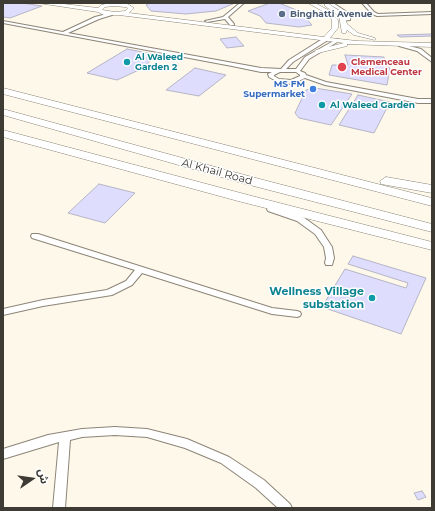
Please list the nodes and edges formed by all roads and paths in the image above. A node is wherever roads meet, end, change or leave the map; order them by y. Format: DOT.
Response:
graph roads {
  1 [pos="41,3"];
  2 [pos="69,3"];
  3 [pos="116,3"];
  4 [pos="242,3"];
  5 [pos="311,3"];
  6 [pos="323,3"];
  7 [pos="330,3"];
  8 [pos="364,3"];
  9 [pos="131,6"];
  10 [pos="100,9"];
  11 [pos="432,13"];
  12 [pos="111,14"];
  13 [pos="121,14"];
  14 [pos="226,17"];
  15 [pos="97,18"];
  16 [pos="207,21"];
  17 [pos="3,22"];
  18 [pos="344,22"];
  19 [pos="232,24"];
  20 [pos="336,25"];
  21 [pos="78,28"];
  22 [pos="63,34"];
  23 [pos="297,34"];
  24 [pos="69,35"];
  25 [pos="328,38"];
  26 [pos="338,39"];
  27 [pos="432,41"];
  28 [pos="394,42"];
  29 [pos="374,44"];
  30 [pos="401,45"];
  31 [pos="432,45"];
  32 [pos="311,49"];
  33 [pos="318,51"];
  34 [pos="426,54"];
  35 [pos="432,61"];
  36 [pos="257,70"];
  37 [pos="281,70"];
  38 [pos="297,71"];
  39 [pos="303,76"];
  40 [pos="272,77"];
  41 [pos="297,81"];
  42 [pos="325,83"];
  43 [pos="3,91"];
  44 [pos="432,101"];
  45 [pos="3,112"];
  46 [pos="3,120"];
  47 [pos="52,126"];
  48 [pos="5,134"];
  49 [pos="315,172"];
  50 [pos="432,189"];
  51 [pos="243,198"];
  52 [pos="432,202"];
  53 [pos="432,228"];
  54 [pos="35,236"];
  55 [pos="432,246"];
  56 [pos="329,263"];
  57 [pos="140,269"];
  58 [pos="3,312"];
  59 [pos="297,314"];
  60 [pos="65,436"];
  61 [pos="3,454"];
  62 [pos="59,508"];
  63 [pos="286,508"];
  1 -- 10 [label="street"];
  2 -- 10 [label="street"];
  3 -- 9 [label="street"];
  3 -- 10 [label="street"];
  4 -- 14 [label="street"];
  5 -- 20 [label="street"];
  6 -- 18 [label="street"];
  7 -- 18 [label="street"];
  8 -- 11 [label="street"];
  9 -- 13 [label="street"];
  9 -- 16 [label="street"];
  10 -- 12 [label="street"];
  10 -- 15 [label="street"];
  12 -- 13 [label="street"];
  12 -- 15 [label="street"];
  13 -- 23 [label="street"];
  14 -- 16 [label="street"];
  14 -- 19 [label="street"];
  15 -- 21 [label="street"];
  16 -- 19 [label="street"];
  17 -- 22 [label="street"];
  18 -- 26 [label="street"];
  18 -- 28 [label="street"];
  19 -- 23 [label="street"];
  20 -- 23 [label="street"];
  20 -- 25 [label="street"];
  21 -- 22 [label="street"];
  21 -- 24 [label="street"];
  22 -- 24 [label="street"];
  23 -- 25 [label="street"];
  23 -- 32 [label="street"];
  24 -- 36 [label="street"];
  25 -- 26 [label="street"];
  25 -- 32 [label="street"];
  26 -- 28 [label="street"];
  26 -- 29 [label="street"];
  26 -- 33 [label="street"];
  27 -- 28 [label="street"];
  29 -- 30 [label="street"];
  29 -- 33 [label="street"];
  30 -- 31 [label="street"];
  30 -- 34 [label="street"];
  31 -- 34 [label="street"];
  32 -- 37 [label="street"];
  33 -- 38 [label="street"];
  34 -- 35 [label="street"];
  36 -- 37 [label="street"];
  36 -- 40 [label="street"];
  37 -- 38 [label="street"];
  37 -- 40 [label="street"];
  38 -- 39 [label="street"];
  39 -- 41 [label="street"];
  39 -- 42 [label="street"];
  40 -- 41 [label="street"];
  41 -- 42 [label="street"];
  42 -- 44 [label="street"];
  43 -- 49 [label="highway"];
  45 -- 47 [label="highway, Al Khail Road"];
  46 -- 47 [label="highway"];
  47 -- 53 [label="highway, Al Khail Road"];
  48 -- 51 [label="highway"];
  49 -- 50 [label="highway"];
  49 -- 52 [label="highway"];
  51 -- 55 [label="highway"];
  51 -- 56 [label="street"];
  54 -- 57 [label="street"];
  57 -- 58 [label="street"];
  57 -- 59 [label="street"];
  60 -- 61 [label="street"];
  60 -- 62 [label="street"];
  60 -- 63 [label="street"];
}
